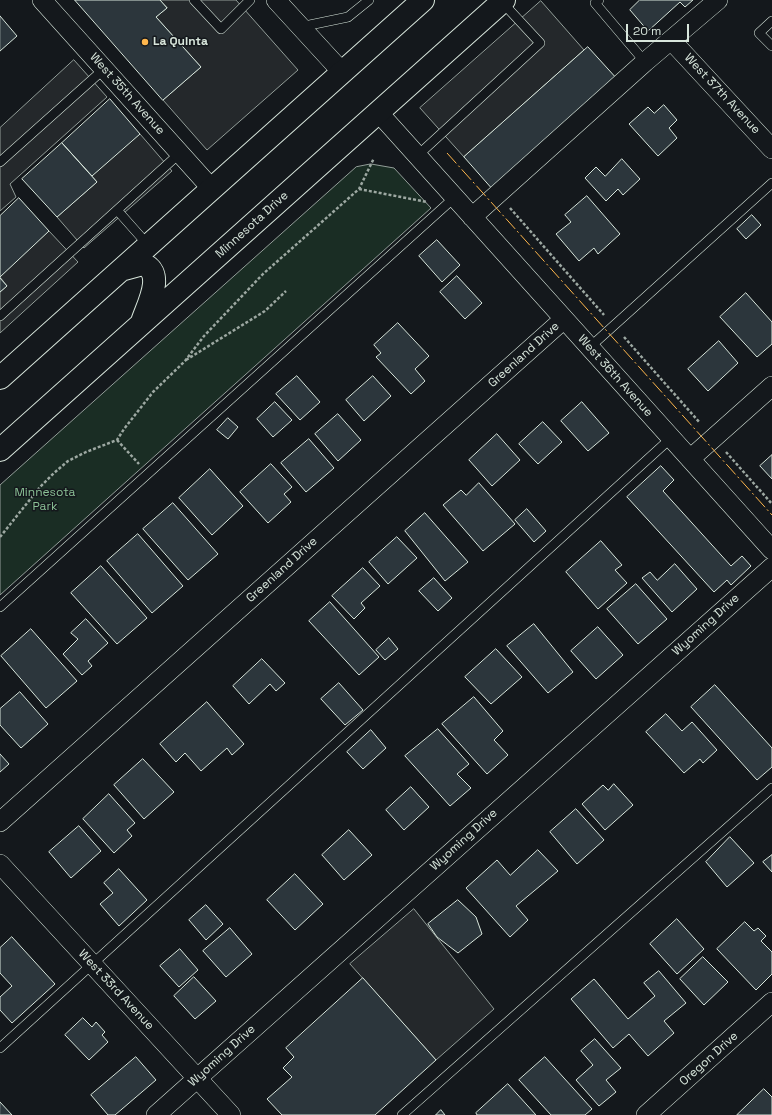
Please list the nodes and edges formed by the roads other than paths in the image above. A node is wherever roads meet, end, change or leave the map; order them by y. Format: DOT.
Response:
graph roads {
  1 [pos="42,0"];
  2 [pos="194,0"];
  3 [pos="250,0"];
  4 [pos="276,0"];
  5 [pos="369,0"];
  6 [pos="423,0"];
  7 [pos="599,0"];
  8 [pos="718,0"];
  9 [pos="503,1"];
  10 [pos="772,21"];
  11 [pos="300,27"];
  12 [pos="671,40"];
  13 [pos="772,46"];
  14 [pos="645,62"];
  15 [pos="104,69"];
  16 [pos="342,72"];
  17 [pos="378,112"];
  18 [pos="772,149"];
  19 [pos="180,153"];
  20 [pos="417,156"];
  21 [pos="0,162"];
  22 [pos="772,183"];
  23 [pos="212,189"];
  24 [pos="450,201"];
  25 [pos="117,210"];
  26 [pos="472,217"];
  27 [pos="148,246"];
  28 [pos="121,270"];
  29 [pos="0,316"];
  30 [pos="564,319"];
  31 [pos="141,324"];
  32 [pos="590,347"];
  33 [pos="0,378"];
  34 [pos="772,386"];
  35 [pos="671,438"];
  36 [pos="0,450"];
  37 [pos="690,459"];
  38 [pos="772,550"];
  39 [pos="772,566"];
  40 [pos="0,607"];
  41 [pos="772,788"];
  42 [pos="0,822"];
  43 [pos="0,864"];
  44 [pos="92,965"];
  45 [pos="772,1002"];
  46 [pos="0,1048"];
  47 [pos="197,1077"];
  48 [pos="156,1115"];
  49 [pos="231,1115"];
  50 [pos="402,1115"];
  51 [pos="646,1115"];
  1 -- 15 [label="street, West 35th Avenue"];
  2 -- 3 [label="lane"];
  4 -- 11 [label="street"];
  5 -- 11 [label="lane"];
  6 -- 16 [label="main road"];
  7 -- 14 [label="lane"];
  8 -- 12 [label="street"];
  9 -- 17 [label="main road, Minnesota Drive"];
  9 -- 20 [label="lane"];
  10 -- 13 [label="lane"];
  11 -- 16 [label="street"];
  12 -- 14 [label="street"];
  12 -- 18 [label="street, West 37th Avenue"];
  14 -- 26 [label="street"];
  15 -- 19 [label="street, West 35th Avenue"];
  15 -- 21 [label="lane"];
  16 -- 23 [label="main road"];
  17 -- 20 [label="street, West 36th Avenue"];
  17 -- 31 [label="main road, Minnesota Drive"];
  19 -- 23 [label="street, West 35th Avenue"];
  19 -- 25 [label="lane"];
  20 -- 24 [label="street, West 36th Avenue"];
  22 -- 32 [label="lane"];
  23 -- 27 [label="main road"];
  24 -- 26 [label="street, West 36th Avenue"];
  24 -- 40 [label="lane"];
  25 -- 27 [label="lane"];
  25 -- 29 [label="lane"];
  26 -- 30 [label="street, West 36th Avenue"];
  27 -- 28 [label="main road"];
  28 -- 31 [label="main road"];
  28 -- 33 [label="main road"];
  30 -- 32 [label="street, West 36th Avenue"];
  30 -- 42 [label="street, Greenland Drive"];
  31 -- 36 [label="main road, Minnesota Drive"];
  32 -- 35 [label="street, West 36th Avenue"];
  34 -- 37 [label="street"];
  35 -- 37 [label="street, West 36th Avenue"];
  35 -- 44 [label="lane"];
  37 -- 38 [label="street, West 36th Avenue"];
  39 -- 47 [label="street, Wyoming Drive"];
  41 -- 50 [label="lane"];
  43 -- 44 [label="street, West 33rd Avenue"];
  44 -- 46 [label="lane"];
  44 -- 47 [label="street, West 33rd Avenue"];
  45 -- 51 [label="street, Oregon Drive"];
  47 -- 48 [label="street, Wyoming Drive"];
  47 -- 49 [label="street, West 33rd Avenue"];
}
